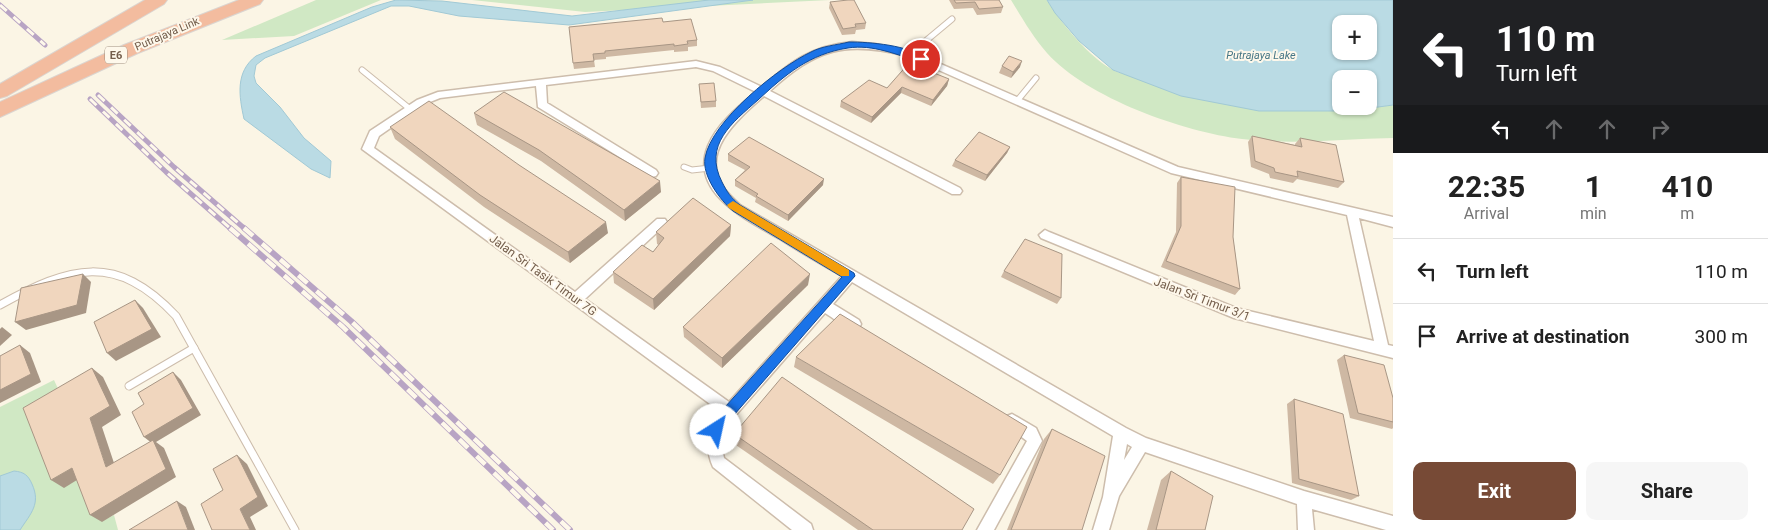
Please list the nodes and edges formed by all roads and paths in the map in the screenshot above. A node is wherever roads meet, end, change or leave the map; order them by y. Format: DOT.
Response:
graph roads {
  1 [pos="158,0"];
  2 [pos="215,0"];
  3 [pos="254,0"];
  4 [pos="952,19"];
  5 [pos="910,54"];
  6 [pos="362,70"];
  7 [pos="1036,78"];
  8 [pos="541,83"];
  9 [pos="762,91"];
  10 [pos="1017,101"];
  11 [pos="2,103"];
  12 [pos="410,109"];
  13 [pos="684,167"];
  14 [pos="710,168"];
  15 [pos="652,173"];
  16 [pos="956,191"];
  17 [pos="1352,213"];
  18 [pos="661,222"];
  19 [pos="1393,222"];
  20 [pos="1045,235"];
  21 [pos="850,276"];
  22 [pos="576,298"];
  23 [pos="0,305"];
  24 [pos="824,305"];
  25 [pos="866,330"];
  26 [pos="194,348"];
  27 [pos="1387,351"];
  28 [pos="129,386"];
  29 [pos="730,411"];
  30 [pos="998,412"];
  31 [pos="1121,433"];
  32 [pos="1142,444"];
  33 [pos="1111,496"];
  34 [pos="1304,499"];
  35 [pos="1393,524"];
  36 [pos="295,530"];
  37 [pos="806,530"];
  38 [pos="984,530"];
  39 [pos="1101,530"];
  40 [pos="1306,530"];
  1 -- 11 [label="highway"];
  2 -- 11 [label="highway, Putrajaya Link / E6"];
  3 -- 11 [label="highway, Putrajaya Link / E6"];
  4 -- 5 [label="lane"];
  5 -- 9 [label="street"];
  5 -- 10 [label="street"];
  6 -- 12 [label="lane"];
  7 -- 10 [label="lane"];
  8 -- 9 [label="street"];
  8 -- 12 [label="street"];
  8 -- 15 [label="street"];
  9 -- 14 [label="street"];
  9 -- 16 [label="street"];
  10 -- 17 [label="street"];
  12 -- 22 [label="street, Jalan Sri Tasik Timur 7G"];
  13 -- 14 [label="lane"];
  14 -- 21 [label="street"];
  17 -- 19 [label="street"];
  17 -- 27 [label="street"];
  18 -- 22 [label="street"];
  20 -- 27 [label="street, Jalan Sri Timur 3/1"];
  21 -- 24 [label="street"];
  21 -- 31 [label="street"];
  22 -- 29 [label="street, Jalan Sri Tasik Timur 7G"];
  23 -- 26 [label="lane"];
  24 -- 25 [label="street"];
  24 -- 29 [label="street"];
  26 -- 28 [label="lane"];
  26 -- 36 [label="lane"];
  29 -- 37 [label="street"];
  30 -- 38 [label="street"];
  31 -- 32 [label="street"];
  31 -- 33 [label="street"];
  32 -- 33 [label="street"];
  32 -- 34 [label="street"];
  33 -- 39 [label="street"];
  34 -- 35 [label="street"];
  34 -- 40 [label="street"];
}
